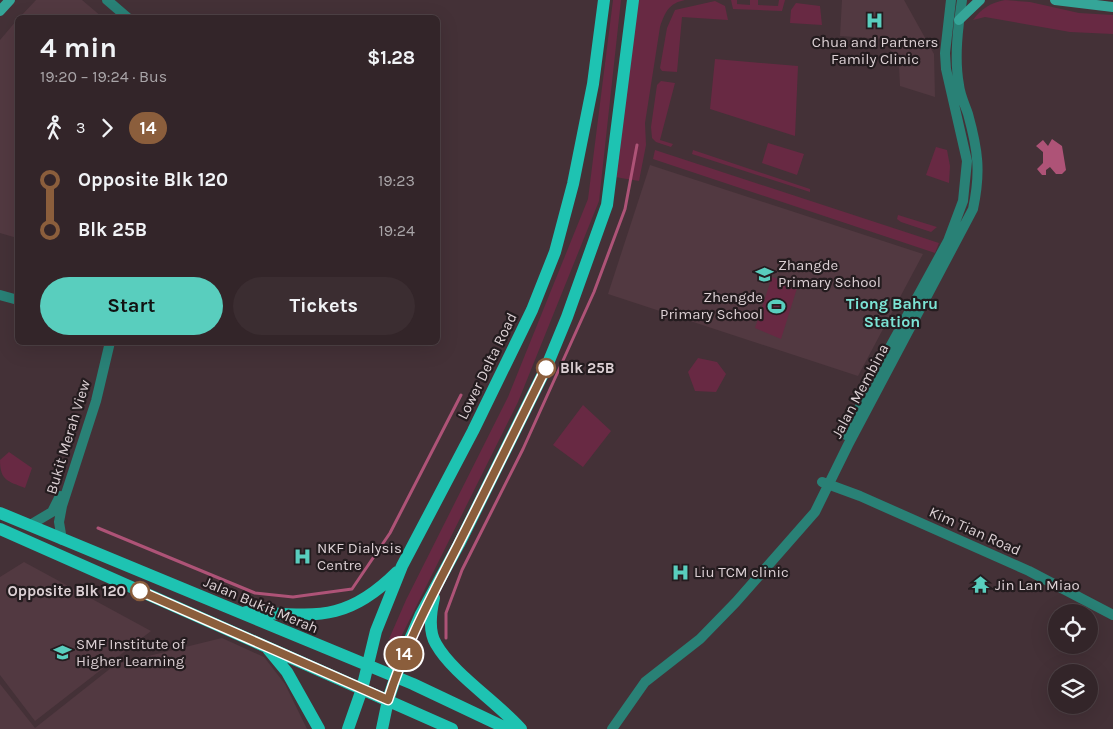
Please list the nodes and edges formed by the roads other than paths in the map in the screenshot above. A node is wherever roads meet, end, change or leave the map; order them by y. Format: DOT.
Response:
graph roads {
  1 [pos="10,0"];
  2 [pos="107,0"];
  3 [pos="116,0"];
  4 [pos="604,0"];
  5 [pos="633,0"];
  6 [pos="951,0"];
  7 [pos="962,0"];
  8 [pos="980,0"];
  9 [pos="1055,0"];
  10 [pos="1113,7"];
  11 [pos="0,11"];
  12 [pos="124,15"];
  13 [pos="133,15"];
  14 [pos="959,20"];
  15 [pos="956,233"];
  16 [pos="0,291"];
  17 [pos="0,295"];
  18 [pos="15,295"];
  19 [pos="15,299"];
  20 [pos="101,345"];
  21 [pos="109,345"];
  22 [pos="826,483"];
  23 [pos="0,513"];
  24 [pos="30,526"];
  25 [pos="0,529"];
  26 [pos="62,540"];
  27 [pos="402,566"];
  28 [pos="437,586"];
  29 [pos="240,612"];
  30 [pos="1113,614"];
  31 [pos="267,648"];
  32 [pos="367,666"];
  33 [pos="395,677"];
  34 [pos="362,689"];
  35 [pos="388,700"];
  36 [pos="319,729"];
  37 [pos="348,729"];
  38 [pos="382,729"];
  39 [pos="452,729"];
  40 [pos="508,729"];
  41 [pos="521,729"];
  42 [pos="605,729"];
  43 [pos="612,729"];
  1 -- 11 [label="main road"];
  2 -- 12 [label="street"];
  3 -- 13 [label="street"];
  4 -- 27 [label="main road, Lower Delta Road"];
  5 -- 28 [label="main road"];
  6 -- 15 [label="street, Jalan Membina"];
  7 -- 14 [label="street, Jalan Membina"];
  8 -- 14 [label="main road"];
  9 -- 10 [label="main road"];
  14 -- 15 [label="street, Jalan Membina"];
  15 -- 22 [label="street, Jalan Membina"];
  16 -- 18 [label="street"];
  17 -- 19 [label="street"];
  20 -- 24 [label="street, Bukit Merah View"];
  21 -- 26 [label="street, Bukit Merah View"];
  22 -- 30 [label="street, Kim Tian Road"];
  22 -- 42 [label="street, Jalan Membina"];
  22 -- 43 [label="street, Jalan Membina"];
  23 -- 24 [label="main road, Jalan Bukit Merah"];
  24 -- 26 [label="main road, Jalan Bukit Merah"];
  25 -- 31 [label="main road"];
  26 -- 29 [label="main road, Jalan Bukit Merah"];
  27 -- 29 [label="main road"];
  27 -- 32 [label="main road, Lower Delta Road"];
  28 -- 33 [label="main road"];
  28 -- 41 [label="main road"];
  29 -- 32 [label="main road, Jalan Bukit Merah"];
  31 -- 34 [label="main road"];
  31 -- 36 [label="main road"];
  32 -- 33 [label="main road, Jalan Bukit Merah"];
  32 -- 34 [label="main road, Lower Delta Road"];
  33 -- 35 [label="main road"];
  33 -- 40 [label="main road, Jalan Bukit Merah"];
  34 -- 35 [label="main road"];
  34 -- 37 [label="main road, Lower Delta Road"];
  35 -- 38 [label="main road"];
  35 -- 39 [label="main road"];
}
